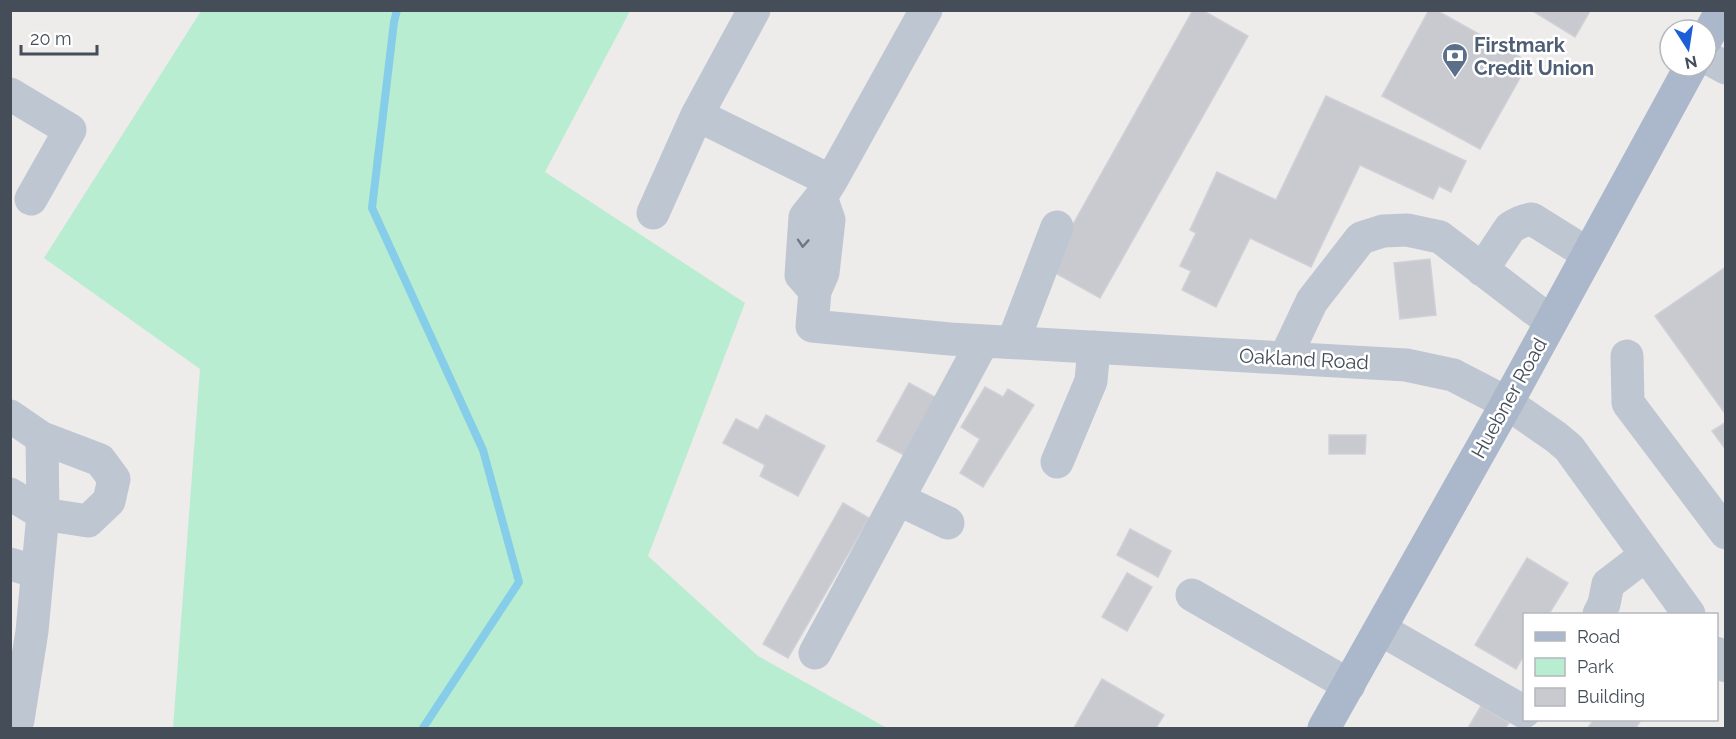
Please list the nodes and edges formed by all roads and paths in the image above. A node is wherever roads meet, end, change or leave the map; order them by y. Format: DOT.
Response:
graph roads {
  1 [pos="754,10"];
  2 [pos="926,10"];
  3 [pos="1684,78"];
  4 [pos="10,94"];
  5 [pos="697,115"];
  6 [pos="826,189"];
  7 [pos="31,199"];
  8 [pos="653,213"];
  9 [pos="1057,227"];
  10 [pos="1588,254"];
  11 [pos="1482,270"];
  12 [pos="1551,322"];
  13 [pos="998,342"];
  14 [pos="1094,347"];
  15 [pos="1627,356"];
  16 [pos="1285,358"];
  17 [pos="1507,403"];
  18 [pos="10,416"];
  19 [pos="42,438"];
  20 [pos="1057,462"];
  21 [pos="10,494"];
  22 [pos="898,499"];
  23 [pos="43,514"];
  24 [pos="948,523"];
  25 [pos="1725,533"];
  26 [pos="1646,555"];
  27 [pos="24,568"];
  28 [pos="1192,595"];
  29 [pos="1600,613"];
  30 [pos="1688,613"];
  31 [pos="1380,629"];
  32 [pos="815,653"];
  33 [pos="1349,685"];
  34 [pos="1523,711"];
  35 [pos="10,725"];
  36 [pos="1324,729"];
  1 -- 5 [label="street"];
  2 -- 6 [label="street"];
  3 -- 10 [label="main road, Huebner Road"];
  4 -- 7 [label="street"];
  5 -- 6 [label="street"];
  5 -- 8 [label="street"];
  6 -- 13 [label="street, Oakland Road"];
  9 -- 13 [label="street"];
  10 -- 11 [label="street"];
  10 -- 12 [label="main road, Huebner Road"];
  11 -- 12 [label="street"];
  11 -- 16 [label="street"];
  12 -- 17 [label="main road, Huebner Road"];
  13 -- 14 [label="street, Oakland Road"];
  13 -- 22 [label="street"];
  14 -- 16 [label="street, Oakland Road"];
  14 -- 20 [label="street"];
  15 -- 25 [label="street"];
  16 -- 17 [label="street, Oakland Road"];
  17 -- 26 [label="street, Oakland Road"];
  17 -- 31 [label="main road, Huebner Road"];
  18 -- 19 [label="street"];
  19 -- 23 [label="street"];
  19 -- 23 [label="street"];
  21 -- 23 [label="street"];
  22 -- 24 [label="street"];
  22 -- 32 [label="street"];
  23 -- 27 [label="street"];
  26 -- 29 [label="street"];
  26 -- 30 [label="street, Oakland Road"];
  27 -- 35 [label="street"];
  28 -- 33 [label="street"];
  31 -- 33 [label="main road, Huebner Road"];
  31 -- 34 [label="street"];
  33 -- 36 [label="main road, Huebner Road"];
}
